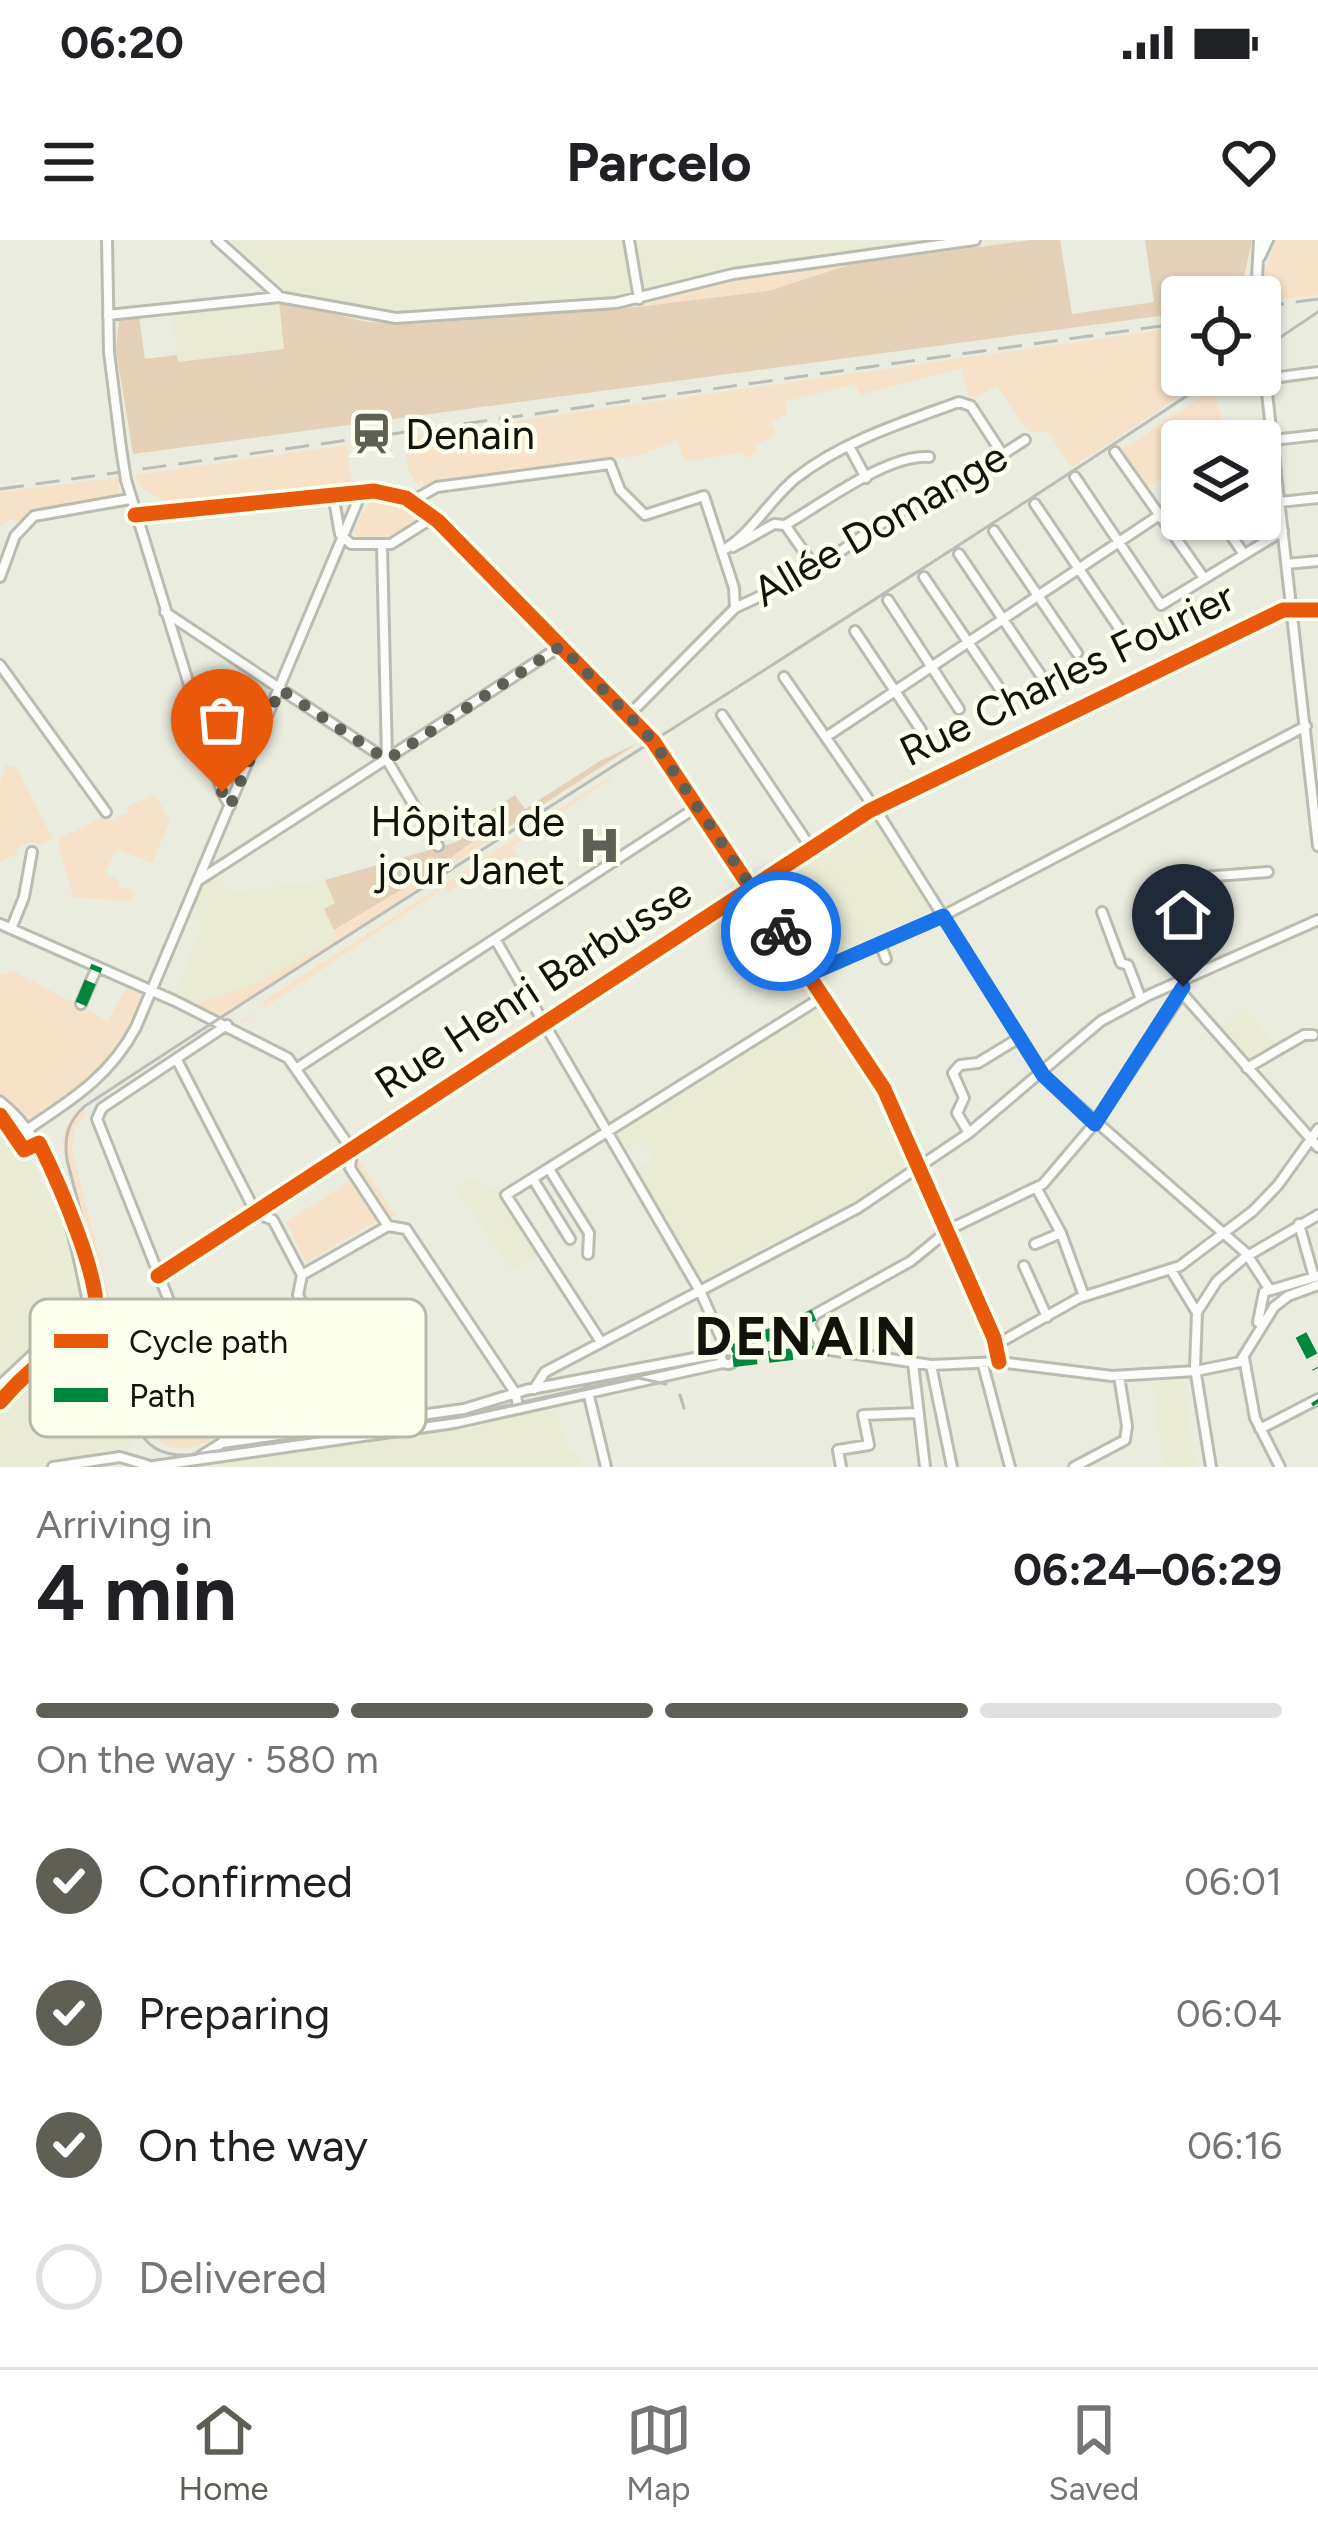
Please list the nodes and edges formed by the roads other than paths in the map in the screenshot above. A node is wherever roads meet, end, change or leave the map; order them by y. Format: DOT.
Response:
graph roads {
  1 [pos="107,240"];
  2 [pos="217,240"];
  3 [pos="629,240"];
  4 [pos="975,240"];
  5 [pos="1263,240"];
  6 [pos="1257,276"];
  7 [pos="279,297"];
  8 [pos="639,299"];
  9 [pos="108,315"];
  10 [pos="1318,372"];
  11 [pos="1281,377"];
  12 [pos="1318,435"];
  13 [pos="1025,440"];
  14 [pos="1281,441"];
  15 [pos="849,446"];
  16 [pos="1115,452"];
  17 [pos="1003,455"];
  18 [pos="929,457"];
  19 [pos="1075,477"];
  20 [pos="866,478"];
  21 [pos="362,491"];
  22 [pos="333,494"];
  23 [pos="1318,498"];
  24 [pos="130,499"];
  25 [pos="412,501"];
  26 [pos="1281,502"];
  27 [pos="769,504"];
  28 [pos="1035,504"];
  29 [pos="1281,512"];
  30 [pos="135,515"];
  31 [pos="1159,515"];
  32 [pos="434,517"];
  33 [pos="782,524"];
  34 [pos="994,531"];
  35 [pos="1283,531"];
  36 [pos="343,540"];
  37 [pos="1234,540"];
  38 [pos="1119,542"];
  39 [pos="382,546"];
  40 [pos="725,550"];
  41 [pos="1243,553"];
  42 [pos="959,554"];
  43 [pos="1318,561"];
  44 [pos="1287,564"];
  45 [pos="816,569"];
  46 [pos="1079,569"];
  47 [pos="0,577"];
  48 [pos="924,577"];
  49 [pos="1204,578"];
  50 [pos="1039,596"];
  51 [pos="889,600"];
  52 [pos="1292,607"];
  53 [pos="735,608"];
  54 [pos="1318,610"];
  55 [pos="165,612"];
  56 [pos="1004,619"];
  57 [pos="1119,628"];
  58 [pos="855,631"];
  59 [pos="968,643"];
  60 [pos="561,646"];
  61 [pos="1077,653"];
  62 [pos="0,664"];
  63 [pos="932,667"];
  64 [pos="1040,674"];
  65 [pos="784,677"];
  66 [pos="280,689"];
  67 [pos="895,691"];
  68 [pos="1004,695"];
  69 [pos="959,709"];
  70 [pos="722,715"];
  71 [pos="629,716"];
  72 [pos="1306,726"];
  73 [pos="921,730"];
  74 [pos="826,737"];
  75 [pos="387,760"];
  76 [pos="230,806"];
  77 [pos="697,807"];
  78 [pos="875,808"];
  79 [pos="106,812"];
  80 [pos="439,846"];
  81 [pos="1318,846"];
  82 [pos="812,848"];
  83 [pos="32,852"];
  84 [pos="1268,872"];
  85 [pos="198,881"];
  86 [pos="751,888"];
  87 [pos="1102,912"];
  88 [pos="943,916"];
  89 [pos="1318,920"];
  90 [pos="0,924"];
  91 [pos="10,928"];
  92 [pos="495,939"];
  93 [pos="880,943"];
  94 [pos="886,958"];
  95 [pos="98,967"];
  96 [pos="810,974"];
  97 [pos="1182,980"];
  98 [pos="152,990"];
  99 [pos="1182,993"];
  100 [pos="824,996"];
  101 [pos="1141,999"];
  102 [pos="81,1004"];
  103 [pos="543,1024"];
  104 [pos="227,1025"];
  105 [pos="1316,1035"];
  106 [pos="1018,1038"];
  107 [pos="177,1060"];
  108 [pos="297,1068"];
  109 [pos="1247,1068"];
  110 [pos="1040,1071"];
  111 [pos="0,1105"];
  112 [pos="1095,1124"];
  113 [pos="1318,1129"];
  114 [pos="607,1131"];
  115 [pos="24,1132"];
  116 [pos="969,1133"];
  117 [pos="1314,1143"];
  118 [pos="352,1150"];
  119 [pos="549,1169"];
  120 [pos="919,1169"];
  121 [pos="533,1179"];
  122 [pos="1037,1189"];
  123 [pos="256,1213"];
  124 [pos="1318,1215"];
  125 [pos="1299,1224"];
  126 [pos="388,1226"];
  127 [pos="946,1232"];
  128 [pos="1061,1233"];
  129 [pos="1224,1235"];
  130 [pos="570,1239"];
  131 [pos="1035,1244"];
  132 [pos="588,1254"];
  133 [pos="1248,1255"];
  134 [pos="1024,1266"];
  135 [pos="1171,1270"];
  136 [pos="302,1275"];
  137 [pos="158,1276"];
  138 [pos="1316,1279"];
  139 [pos="1266,1291"];
  140 [pos="700,1292"];
  141 [pos="1084,1296"];
  142 [pos="88,1299"];
  143 [pos="167,1299"];
  144 [pos="300,1299"];
  145 [pos="1276,1306"];
  146 [pos="1197,1312"];
  147 [pos="1046,1316"];
  148 [pos="1256,1335"];
  149 [pos="601,1342"];
  150 [pos="997,1344"];
  151 [pos="724,1355"];
  152 [pos="30,1358"];
  153 [pos="1244,1358"];
  154 [pos="999,1362"];
  155 [pos="913,1363"];
  156 [pos="931,1365"];
  157 [pos="983,1365"];
  158 [pos="30,1368"];
  159 [pos="1196,1371"];
  160 [pos="1119,1376"];
  161 [pos="0,1386"];
  162 [pos="534,1389"];
  163 [pos="588,1392"];
  164 [pos="516,1394"];
  165 [pos="0,1396"];
  166 [pos="1318,1399"];
  167 [pos="518,1409"];
  168 [pos="917,1412"];
  169 [pos="426,1414"];
  170 [pos="426,1427"];
  171 [pos="1260,1429"];
  172 [pos="223,1437"];
  173 [pos="260,1437"];
  174 [pos="353,1437"];
  175 [pos="225,1442"];
  176 [pos="118,1457"];
  177 [pos="188,1460"];
  178 [pos="133,1464"];
  179 [pos="925,1465"];
  180 [pos="151,1466"];
  181 [pos="53,1467"];
  182 [pos="105,1467"];
  183 [pos="606,1467"];
  184 [pos="841,1467"];
  185 [pos="952,1467"];
  186 [pos="1010,1467"];
  187 [pos="1074,1467"];
  188 [pos="1211,1467"];
  189 [pos="1280,1467"];
  1 -- 9 [label="street"];
  2 -- 7 [label="street"];
  3 -- 8 [label="street"];
  4 -- 8 [label="street"];
  5 -- 6 [label="street"];
  7 -- 8 [label="street"];
  7 -- 9 [label="street"];
  9 -- 24 [label="street, bridge"];
  10 -- 11 [label="street"];
  12 -- 14 [label="street"];
  13 -- 17 [label="street, Allée Domange"];
  15 -- 17 [label="street"];
  15 -- 20 [label="street"];
  15 -- 27 [label="street"];
  16 -- 31 [label="street"];
  17 -- 45 [label="street, Allée Domange"];
  18 -- 20 [label="street"];
  19 -- 38 [label="street"];
  20 -- 33 [label="street"];
  21 -- 22 [label="street"];
  21 -- 25 [label="street"];
  21 -- 36 [label="street"];
  22 -- 30 [label="street"];
  22 -- 36 [label="street"];
  23 -- 26 [label="street"];
  24 -- 30 [label="street"];
  24 -- 47 [label="street"];
  25 -- 32 [label="street"];
  25 -- 40 [label="street"];
  27 -- 33 [label="street"];
  27 -- 40 [label="street"];
  28 -- 46 [label="street"];
  29 -- 35 [label="street"];
  30 -- 55 [label="street"];
  31 -- 38 [label="street"];
  31 -- 49 [label="street"];
  32 -- 39 [label="street"];
  32 -- 60 [label="street"];
  33 -- 40 [label="street"];
  33 -- 45 [label="street"];
  34 -- 50 [label="street"];
  35 -- 41 [label="street"];
  35 -- 44 [label="street"];
  36 -- 39 [label="street"];
  36 -- 66 [label="street"];
  37 -- 41 [label="street"];
  38 -- 46 [label="street"];
  38 -- 49 [label="street"];
  39 -- 75 [label="street"];
  40 -- 53 [label="street"];
  41 -- 49 [label="street"];
  42 -- 56 [label="street"];
  43 -- 44 [label="street"];
  44 -- 52 [label="street"];
  45 -- 53 [label="street, Allée Domange"];
  46 -- 50 [label="street"];
  46 -- 57 [label="street"];
  48 -- 59 [label="street"];
  50 -- 56 [label="street"];
  50 -- 61 [label="street"];
  51 -- 63 [label="street"];
  52 -- 54 [label="street"];
  52 -- 72 [label="street"];
  52 -- 78 [label="street, Rue Charles Fourier"];
  53 -- 71 [label="street, Allée Domange"];
  55 -- 66 [label="street"];
  55 -- 76 [label="street"];
  56 -- 59 [label="street"];
  56 -- 64 [label="street"];
  58 -- 67 [label="street"];
  59 -- 63 [label="street"];
  59 -- 68 [label="street"];
  60 -- 71 [label="street"];
  60 -- 75 [label="street"];
  62 -- 79 [label="street"];
  63 -- 67 [label="street"];
  63 -- 69 [label="street"];
  65 -- 74 [label="street"];
  66 -- 75 [label="street"];
  66 -- 76 [label="street"];
  67 -- 73 [label="street"];
  67 -- 74 [label="street"];
  70 -- 82 [label="street"];
  71 -- 77 [label="street"];
  72 -- 81 [label="street"];
  72 -- 88 [label="street"];
  74 -- 78 [label="street"];
  75 -- 80 [label="street"];
  75 -- 85 [label="street"];
  76 -- 85 [label="street"];
  77 -- 86 [label="street"];
  77 -- 92 [label="street"];
  78 -- 82 [label="street, Rue Henri Barbusse"];
  78 -- 88 [label="street"];
  82 -- 86 [label="street, Rue Henri Barbusse"];
  83 -- 91 [label="street"];
  84 -- 97 [label="street"];
  85 -- 98 [label="street"];
  86 -- 96 [label="street"];
  86 -- 103 [label="street, Rue Henri Barbusse"];
  87 -- 101 [label="street"];
  88 -- 93 [label="street"];
  88 -- 106 [label="street"];
  89 -- 97 [label="street"];
  90 -- 91 [label="street"];
  91 -- 95 [label="street"];
  92 -- 103 [label="street"];
  92 -- 108 [label="street"];
  93 -- 94 [label="street"];
  93 -- 96 [label="street"];
  95 -- 98 [label="street"];
  95 -- 102 [label="street"];
  96 -- 100 [label="street"];
  97 -- 99 [label="street"];
  97 -- 101 [label="street"];
  98 -- 104 [label="street"];
  98 -- 115 [label="street"];
  99 -- 109 [label="street"];
  99 -- 112 [label="street"];
  100 -- 114 [label="street"];
  100 -- 120 [label="street"];
  101 -- 110 [label="street"];
  103 -- 114 [label="street"];
  103 -- 118 [label="street, Rue Henri Barbusse"];
  104 -- 107 [label="street"];
  104 -- 108 [label="street"];
  105 -- 109 [label="street"];
  106 -- 110 [label="street"];
  106 -- 116 [label="street"];
  107 -- 123 [label="street"];
  107 -- 137 [label="street"];
  108 -- 118 [label="street"];
  109 -- 117 [label="street"];
  110 -- 112 [label="street"];
  110 -- 116 [label="street"];
  111 -- 115 [label="main road"];
  112 -- 122 [label="street"];
  112 -- 129 [label="street"];
  113 -- 117 [label="street"];
  114 -- 119 [label="street"];
  114 -- 140 [label="street"];
  115 -- 142 [label="main road"];
  116 -- 120 [label="street"];
  117 -- 129 [label="street"];
  118 -- 123 [label="street, Rue Henri Barbusse"];
  118 -- 126 [label="street"];
  119 -- 121 [label="street"];
  119 -- 132 [label="street"];
  120 -- 127 [label="street"];
  120 -- 140 [label="street"];
  121 -- 130 [label="street"];
  121 -- 149 [label="street"];
  122 -- 127 [label="street"];
  122 -- 128 [label="street"];
  123 -- 136 [label="street"];
  123 -- 137 [label="street, Rue Henri Barbusse"];
  124 -- 125 [label="street"];
  125 -- 133 [label="street"];
  125 -- 138 [label="street"];
  126 -- 136 [label="street"];
  126 -- 164 [label="street"];
  127 -- 150 [label="street"];
  127 -- 155 [label="street"];
  128 -- 131 [label="street"];
  128 -- 141 [label="street"];
  129 -- 133 [label="street"];
  129 -- 135 [label="street"];
  133 -- 139 [label="street"];
  133 -- 146 [label="street"];
  134 -- 147 [label="street"];
  135 -- 141 [label="street"];
  135 -- 146 [label="street"];
  136 -- 144 [label="street"];
  137 -- 143 [label="street"];
  138 -- 139 [label="street"];
  138 -- 145 [label="street"];
  139 -- 145 [label="street"];
  139 -- 145 [label="street"];
  139 -- 148 [label="street"];
  140 -- 149 [label="street"];
  140 -- 151 [label="street"];
  141 -- 147 [label="street"];
  145 -- 148 [label="street"];
  146 -- 159 [label="street"];
  147 -- 150 [label="street"];
  148 -- 153 [label="street"];
  149 -- 162 [label="street"];
  150 -- 154 [label="street"];
  151 -- 162 [label="street"];
  151 -- 163 [label="street"];
  152 -- 161 [label="main road"];
  153 -- 159 [label="street"];
  153 -- 171 [label="street"];
  154 -- 157 [label="street"];
  154 -- 160 [label="street"];
  155 -- 156 [label="street"];
  155 -- 168 [label="street"];
  156 -- 157 [label="street"];
  156 -- 185 [label="street"];
  157 -- 186 [label="street"];
  158 -- 165 [label="main road"];
  159 -- 160 [label="street"];
  159 -- 188 [label="street"];
  160 -- 187 [label="street"];
  162 -- 164 [label="street"];
  163 -- 167 [label="street"];
  163 -- 183 [label="street"];
  164 -- 167 [label="street"];
  164 -- 169 [label="street"];
  166 -- 171 [label="street"];
  167 -- 170 [label="street"];
  168 -- 179 [label="street"];
  168 -- 184 [label="street"];
  171 -- 189 [label="street"];
  172 -- 175 [label="street"];
  173 -- 175 [label="street"];
  174 -- 177 [label="street"];
  175 -- 177 [label="street"];
  176 -- 178 [label="street"];
  176 -- 181 [label="street"];
  176 -- 182 [label="street"];
  177 -- 180 [label="street"];
  178 -- 180 [label="street"];
}
